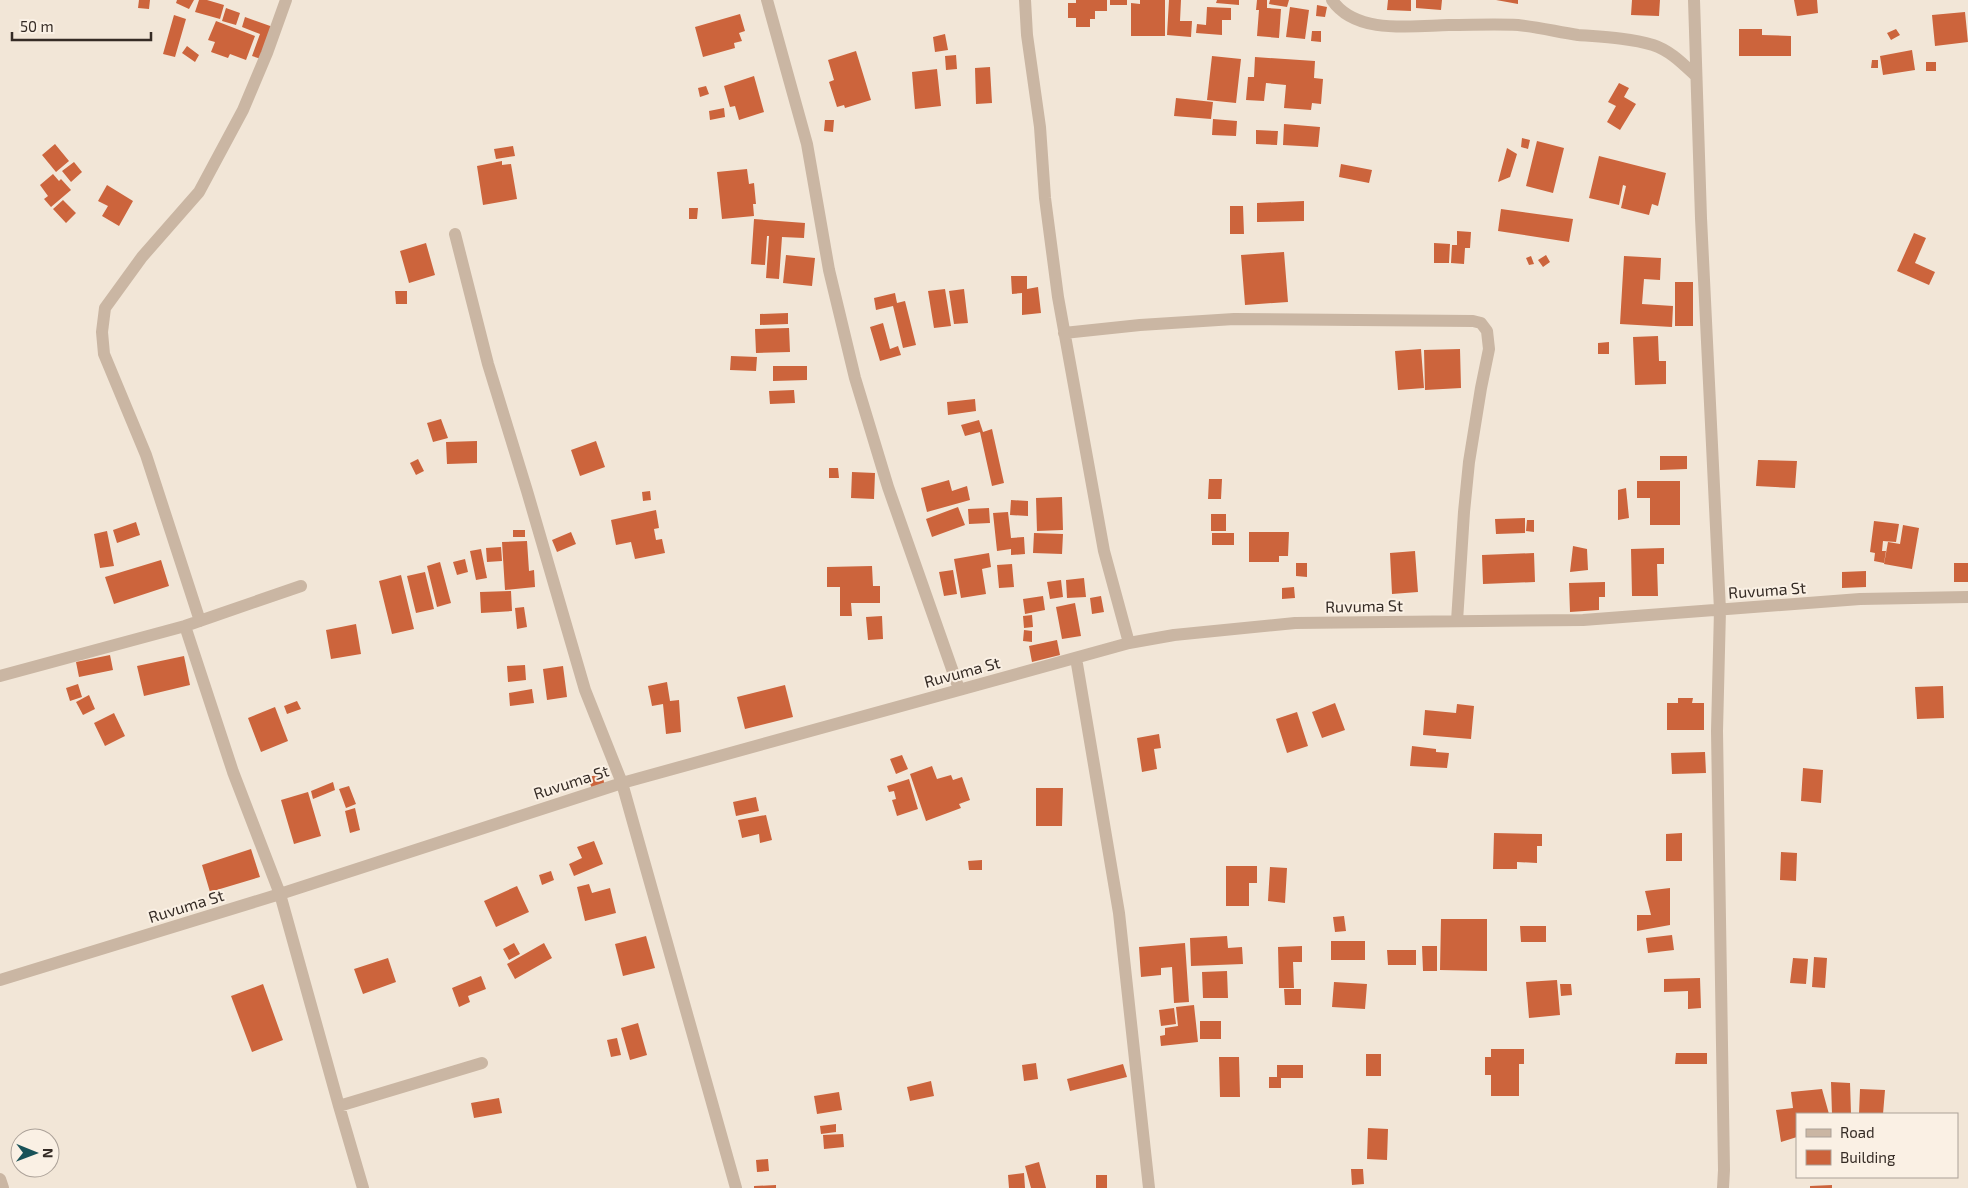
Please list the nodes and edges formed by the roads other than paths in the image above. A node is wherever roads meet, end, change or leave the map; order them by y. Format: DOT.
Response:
graph roads {
  1 [pos="286,0"];
  2 [pos="767,0"];
  3 [pos="1025,0"];
  4 [pos="1332,0"];
  5 [pos="1694,0"];
  6 [pos="1696,76"];
  7 [pos="455,234"];
  8 [pos="1064,333"];
  9 [pos="301,586"];
  10 [pos="1968,597"];
  11 [pos="1720,610"];
  12 [pos="200,621"];
  13 [pos="1457,621"];
  14 [pos="185,626"];
  15 [pos="1129,643"];
  16 [pos="1076,658"];
  17 [pos="0,676"];
  18 [pos="959,689"];
  19 [pos="622,783"];
  20 [pos="280,894"];
  21 [pos="0,980"];
  22 [pos="482,1063"];
  23 [pos="338,1106"];
  24 [pos="0,1179"];
  25 [pos="3,1188"];
  26 [pos="363,1188"];
  27 [pos="736,1188"];
  28 [pos="1149,1188"];
  29 [pos="1723,1188"];
  1 -- 12 [label="street"];
  2 -- 18 [label="street"];
  3 -- 8 [label="street"];
  4 -- 6 [label="street"];
  5 -- 6 [label="street"];
  6 -- 11 [label="street"];
  7 -- 19 [label="street"];
  8 -- 13 [label="street"];
  8 -- 15 [label="street"];
  9 -- 12 [label="street"];
  10 -- 11 [label="street, Ruvuma St"];
  11 -- 13 [label="street, Ruvuma St"];
  11 -- 29 [label="street"];
  12 -- 14 [label="street"];
  13 -- 15 [label="street, Ruvuma St"];
  14 -- 17 [label="street"];
  14 -- 20 [label="street"];
  15 -- 16 [label="street, Ruvuma St"];
  16 -- 18 [label="street, Ruvuma St"];
  16 -- 28 [label="street"];
  18 -- 19 [label="street, Ruvuma St"];
  19 -- 20 [label="street, Ruvuma St"];
  19 -- 27 [label="street"];
  20 -- 21 [label="street, Ruvuma St"];
  20 -- 23 [label="street"];
  22 -- 23 [label="street"];
  23 -- 26 [label="street"];
  24 -- 25 [label="street"];
}
